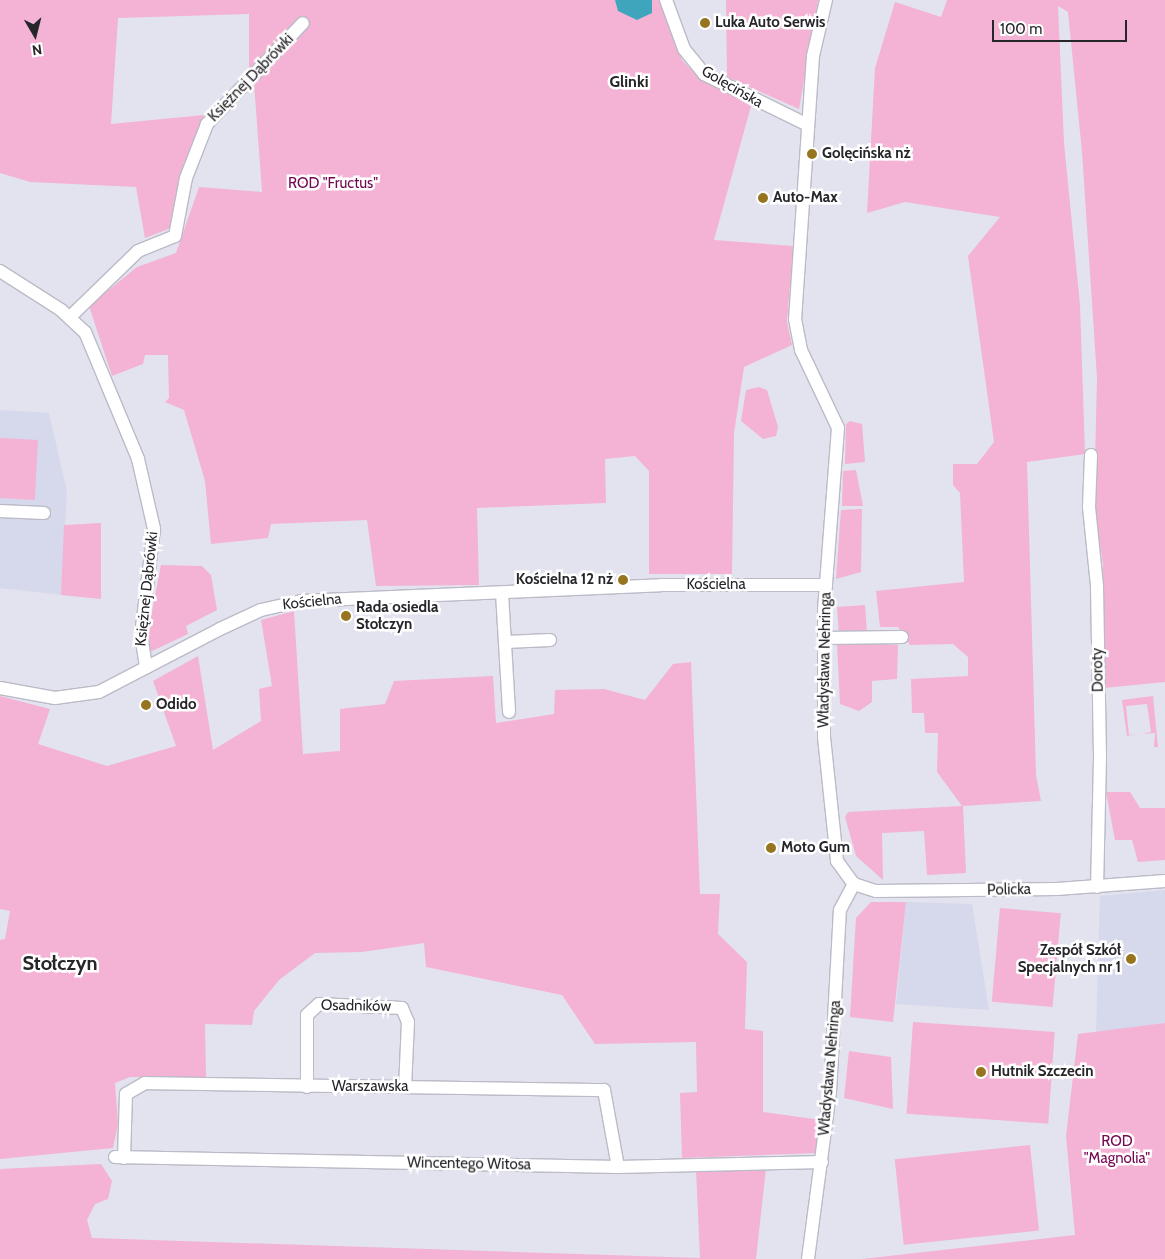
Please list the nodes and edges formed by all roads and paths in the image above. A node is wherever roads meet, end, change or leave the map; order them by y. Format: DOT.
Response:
graph roads {
  1 [pos="666,0"];
  2 [pos="826,0"];
  3 [pos="303,24"];
  4 [pos="808,125"];
  5 [pos="0,271"];
  6 [pos="70,317"];
  7 [pos="1091,455"];
  8 [pos="0,511"];
  9 [pos="44,513"];
  10 [pos="826,585"];
  11 [pos="502,593"];
  12 [pos="902,637"];
  13 [pos="824,638"];
  14 [pos="550,640"];
  15 [pos="506,642"];
  16 [pos="146,668"];
  17 [pos="0,688"];
  18 [pos="509,712"];
  19 [pos="1165,881"];
  20 [pos="854,884"];
  21 [pos="1097,887"];
  22 [pos="307,1087"];
  23 [pos="405,1087"];
  24 [pos="119,1158"];
  25 [pos="822,1162"];
  26 [pos="618,1167"];
  27 [pos="808,1259"];
  1 -- 4 [label="street, Golęcińska"];
  2 -- 4 [label="street, Władysława Nehringa"];
  3 -- 6 [label="street, Księżnej Dąbrówki"];
  4 -- 10 [label="street, Władysława Nehringa"];
  5 -- 6 [label="street, Księżnej Dąbrówki"];
  6 -- 16 [label="street, Księżnej Dąbrówki"];
  7 -- 21 [label="street, Doroty"];
  8 -- 9 [label="street"];
  10 -- 11 [label="street, Kościelna"];
  10 -- 13 [label="street, Władysława Nehringa"];
  11 -- 15 [label="street"];
  11 -- 16 [label="street, Kościelna"];
  12 -- 13 [label="street"];
  13 -- 20 [label="street, Władysława Nehringa"];
  14 -- 15 [label="street"];
  15 -- 18 [label="street"];
  16 -- 17 [label="street, Kościelna"];
  19 -- 21 [label="street, Policka"];
  20 -- 21 [label="street, Policka"];
  20 -- 25 [label="street, Władysława Nehringa"];
  22 -- 23 [label="street, Warszawska"];
  22 -- 23 [label="street, Osadników"];
  22 -- 24 [label="street, Warszawska"];
  23 -- 26 [label="street, Warszawska"];
  24 -- 26 [label="street, Wincentego Witosa"];
  25 -- 26 [label="street, Wincentego Witosa"];
  25 -- 27 [label="street, Władysława Nehringa"];
}
